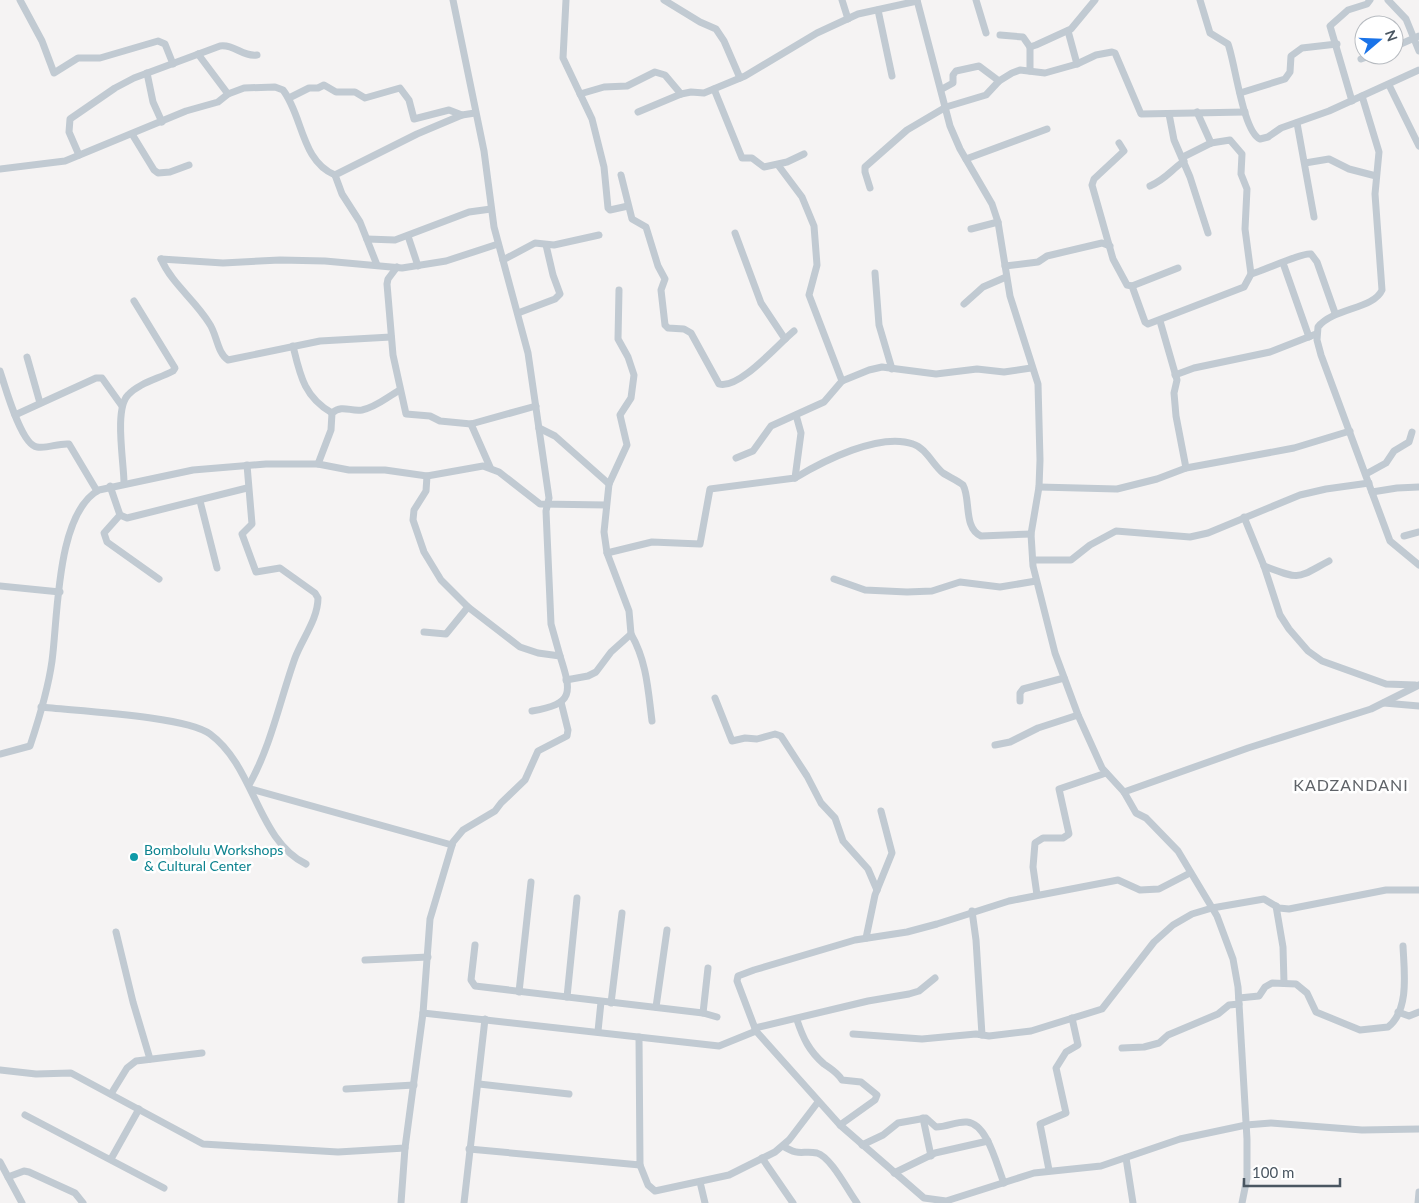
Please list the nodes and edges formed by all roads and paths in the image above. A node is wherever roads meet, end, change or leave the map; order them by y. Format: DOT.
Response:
graph roads {
  1 [pos="20,0"];
  2 [pos="453,0"];
  3 [pos="566,0"];
  4 [pos="664,0"];
  5 [pos="842,0"];
  6 [pos="976,0"];
  7 [pos="1095,0"];
  8 [pos="1200,0"];
  9 [pos="1370,0"];
  10 [pos="1389,0"];
  11 [pos="917,1"];
  12 [pos="878,10"];
  13 [pos="848,19"];
  14 [pos="1068,31"];
  15 [pos="986,33"];
  16 [pos="1000,35"];
  17 [pos="1417,38"];
  18 [pos="1404,43"];
  19 [pos="1336,44"];
  20 [pos="1030,47"];
  21 [pos="1419,51"];
  22 [pos="198,54"];
  23 [pos="256,54"];
  24 [pos="173,64"];
  25 [pos="1077,64"];
  26 [pos="1419,70"];
  27 [pos="1030,71"];
  28 [pos="147,73"];
  29 [pos="892,76"];
  30 [pos="740,78"];
  31 [pos="999,81"];
  32 [pos="1389,85"];
  33 [pos="714,89"];
  34 [pos="942,89"];
  35 [pos="228,94"];
  36 [pos="580,94"];
  37 [pos="680,94"];
  38 [pos="1240,94"];
  39 [pos="1362,96"];
  40 [pos="288,98"];
  41 [pos="1352,101"];
  42 [pos="946,107"];
  43 [pos="638,112"];
  44 [pos="1197,112"];
  45 [pos="1245,112"];
  46 [pos="475,113"];
  47 [pos="1168,114"];
  48 [pos="462,115"];
  49 [pos="162,122"];
  50 [pos="1297,123"];
  51 [pos="1047,129"];
  52 [pos="132,134"];
  53 [pos="1119,143"];
  54 [pos="1211,144"];
  55 [pos="1419,146"];
  56 [pos="804,154"];
  57 [pos="79,155"];
  58 [pos="966,158"];
  59 [pos="1184,159"];
  60 [pos="1305,163"];
  61 [pos="189,165"];
  62 [pos="778,165"];
  63 [pos="0,168"];
  64 [pos="335,175"];
  65 [pos="621,175"];
  66 [pos="1376,176"];
  67 [pos="1150,186"];
  68 [pos="870,188"];
  69 [pos="628,206"];
  70 [pos="491,209"];
  71 [pos="1314,217"];
  72 [pos="998,222"];
  73 [pos="971,229"];
  74 [pos="735,233"];
  75 [pos="1208,233"];
  76 [pos="599,235"];
  77 [pos="408,236"];
  78 [pos="367,239"];
  79 [pos="498,244"];
  80 [pos="546,245"];
  81 [pos="1110,246"];
  82 [pos="503,260"];
  83 [pos="1284,263"];
  84 [pos="377,265"];
  85 [pos="418,266"];
  86 [pos="1005,266"];
  87 [pos="397,267"];
  88 [pos="1178,268"];
  89 [pos="875,273"];
  90 [pos="1251,274"];
  91 [pos="1006,276"];
  92 [pos="1132,286"];
  93 [pos="619,290"];
  94 [pos="134,301"];
  95 [pos="964,304"];
  96 [pos="518,313"];
  97 [pos="1335,314"];
  98 [pos="1160,321"];
  99 [pos="794,331"];
  100 [pos="1313,336"];
  101 [pos="391,337"];
  102 [pos="785,339"];
  103 [pos="293,346"];
  104 [pos="27,357"];
  105 [pos="1031,368"];
  106 [pos="892,369"];
  107 [pos="0,371"];
  108 [pos="1174,375"];
  109 [pos="842,381"];
  110 [pos="400,390"];
  111 [pos="40,403"];
  112 [pos="122,406"];
  113 [pos="536,406"];
  114 [pos="332,413"];
  115 [pos="15,415"];
  116 [pos="796,415"];
  117 [pos="471,424"];
  118 [pos="540,428"];
  119 [pos="1350,432"];
  120 [pos="1412,432"];
  121 [pos="736,458"];
  122 [pos="318,464"];
  123 [pos="247,465"];
  124 [pos="490,467"];
  125 [pos="1186,468"];
  126 [pos="1366,474"];
  127 [pos="426,476"];
  128 [pos="795,478"];
  129 [pos="124,483"];
  130 [pos="1369,483"];
  131 [pos="609,484"];
  132 [pos="110,486"];
  133 [pos="1039,487"];
  134 [pos="1419,487"];
  135 [pos="247,488"];
  136 [pos="97,491"];
  137 [pos="1372,492"];
  138 [pos="200,501"];
  139 [pos="548,505"];
  140 [pos="606,505"];
  141 [pos="120,515"];
  142 [pos="1244,517"];
  143 [pos="1419,532"];
  144 [pos="1031,534"];
  145 [pos="1404,536"];
  146 [pos="607,553"];
  147 [pos="1033,560"];
  148 [pos="1329,561"];
  149 [pos="1418,564"];
  150 [pos="1264,566"];
  151 [pos="217,568"];
  152 [pos="159,579"];
  153 [pos="834,580"];
  154 [pos="1036,581"];
  155 [pos="0,586"];
  156 [pos="60,592"];
  157 [pos="468,607"];
  158 [pos="424,632"];
  159 [pos="631,634"];
  160 [pos="560,656"];
  161 [pos="1064,678"];
  162 [pos="566,680"];
  163 [pos="1418,685"];
  164 [pos="715,698"];
  165 [pos="1020,701"];
  166 [pos="561,702"];
  167 [pos="1384,703"];
  168 [pos="1419,706"];
  169 [pos="41,707"];
  170 [pos="532,711"];
  171 [pos="1078,715"];
  172 [pos="652,721"];
  173 [pos="995,745"];
  174 [pos="0,754"];
  175 [pos="1106,773"];
  176 [pos="250,787"];
  177 [pos="1124,792"];
  178 [pos="881,811"];
  179 [pos="452,845"];
  180 [pos="306,864"];
  181 [pos="1190,873"];
  182 [pos="531,882"];
  183 [pos="877,890"];
  184 [pos="1419,890"];
  185 [pos="1037,895"];
  186 [pos="577,898"];
  187 [pos="1276,906"];
  188 [pos="1212,908"];
  189 [pos="972,911"];
  190 [pos="622,913"];
  191 [pos="667,930"];
  192 [pos="116,932"];
  193 [pos="866,938"];
  194 [pos="476,945"];
  195 [pos="1403,946"];
  196 [pos="428,957"];
  197 [pos="364,960"];
  198 [pos="708,968"];
  199 [pos="935,978"];
  200 [pos="1284,983"];
  201 [pos="518,992"];
  202 [pos="567,998"];
  203 [pos="1239,1001"];
  204 [pos="601,1002"];
  205 [pos="611,1003"];
  206 [pos="656,1007"];
  207 [pos="423,1012"];
  208 [pos="1398,1012"];
  209 [pos="1419,1012"];
  210 [pos="703,1013"];
  211 [pos="717,1017"];
  212 [pos="1072,1018"];
  213 [pos="485,1019"];
  214 [pos="797,1020"];
  215 [pos="756,1030"];
  216 [pos="598,1031"];
  217 [pos="853,1034"];
  218 [pos="982,1034"];
  219 [pos="639,1037"];
  220 [pos="1122,1048"];
  221 [pos="202,1053"];
  222 [pos="150,1059"];
  223 [pos="0,1070"];
  224 [pos="479,1084"];
  225 [pos="414,1085"];
  226 [pos="346,1089"];
  227 [pos="111,1094"];
  228 [pos="569,1094"];
  229 [pos="818,1102"];
  230 [pos="139,1109"];
  231 [pos="25,1114"];
  232 [pos="923,1118"];
  233 [pos="840,1125"];
  234 [pos="1246,1125"];
  235 [pos="1419,1129"];
  236 [pos="988,1141"];
  237 [pos="862,1145"];
  238 [pos="783,1146"];
  239 [pos="405,1148"];
  240 [pos="469,1148"];
  241 [pos="931,1156"];
  242 [pos="762,1158"];
  243 [pos="1126,1158"];
  244 [pos="111,1159"];
  245 [pos="0,1162"];
  246 [pos="640,1165"];
  247 [pos="1049,1170"];
  248 [pos="894,1172"];
  249 [pos="8,1177"];
  250 [pos="700,1182"];
  251 [pos="1004,1183"];
  252 [pos="164,1188"];
  253 [pos="1419,1192"];
  254 [pos="929,1202"];
  255 [pos="22,1203"];
  256 [pos="83,1203"];
  257 [pos="401,1203"];
  258 [pos="464,1203"];
  259 [pos="705,1203"];
  260 [pos="792,1203"];
  261 [pos="855,1203"];
  262 [pos="1133,1203"];
  263 [pos="1242,1203"];
  264 [pos="1418,1203"];
  1 -- 24 [label="street"];
  2 -- 46 [label="street"];
  3 -- 36 [label="street"];
  4 -- 30 [label="street"];
  5 -- 13 [label="street"];
  6 -- 15 [label="street"];
  7 -- 14 [label="street"];
  8 -- 38 [label="street"];
  9 -- 19 [label="street"];
  10 -- 17 [label="street"];
  11 -- 12 [label="street"];
  11 -- 34 [label="street"];
  12 -- 13 [label="street"];
  12 -- 29 [label="street"];
  13 -- 30 [label="street"];
  14 -- 20 [label="street"];
  14 -- 25 [label="street"];
  16 -- 20 [label="street"];
  17 -- 18 [label="street"];
  17 -- 21 [label="street"];
  19 -- 38 [label="street"];
  19 -- 41 [label="street"];
  20 -- 27 [label="street"];
  22 -- 23 [label="street"];
  22 -- 24 [label="street"];
  22 -- 35 [label="street"];
  24 -- 28 [label="street"];
  25 -- 27 [label="street"];
  25 -- 47 [label="street"];
  26 -- 32 [label="street"];
  27 -- 31 [label="street"];
  28 -- 49 [label="street"];
  28 -- 57 [label="street"];
  30 -- 33 [label="street"];
  31 -- 34 [label="street"];
  31 -- 42 [label="street"];
  32 -- 39 [label="street"];
  32 -- 55 [label="street"];
  33 -- 37 [label="street"];
  33 -- 62 [label="street"];
  34 -- 42 [label="street"];
  35 -- 40 [label="street"];
  35 -- 49 [label="street"];
  36 -- 37 [label="street"];
  36 -- 69 [label="street"];
  37 -- 43 [label="street"];
  38 -- 45 [label="street"];
  39 -- 41 [label="street"];
  39 -- 66 [label="street"];
  40 -- 48 [label="street"];
  40 -- 64 [label="street"];
  41 -- 50 [label="street"];
  42 -- 58 [label="street"];
  42 -- 68 [label="street"];
  44 -- 45 [label="street"];
  44 -- 47 [label="street"];
  44 -- 54 [label="street"];
  45 -- 50 [label="street"];
  46 -- 48 [label="street"];
  46 -- 70 [label="street"];
  47 -- 59 [label="street"];
  48 -- 64 [label="street"];
  49 -- 52 [label="street"];
  50 -- 60 [label="street"];
  51 -- 58 [label="street"];
  52 -- 57 [label="street"];
  52 -- 61 [label="street"];
  53 -- 81 [label="street"];
  54 -- 59 [label="street"];
  54 -- 90 [label="street"];
  56 -- 62 [label="street"];
  57 -- 63 [label="street"];
  58 -- 72 [label="street"];
  59 -- 67 [label="street"];
  59 -- 75 [label="street"];
  60 -- 66 [label="street"];
  60 -- 71 [label="street"];
  62 -- 109 [label="street"];
  64 -- 78 [label="street"];
  65 -- 69 [label="street"];
  66 -- 97 [label="street"];
  69 -- 102 [label="street"];
  70 -- 77 [label="street"];
  70 -- 79 [label="street"];
  72 -- 73 [label="street"];
  72 -- 86 [label="street"];
  74 -- 102 [label="street"];
  76 -- 80 [label="street"];
  77 -- 78 [label="street"];
  77 -- 85 [label="street"];
  78 -- 84 [label="street"];
  79 -- 82 [label="street"];
  79 -- 85 [label="street"];
  80 -- 82 [label="street"];
  80 -- 96 [label="street"];
  81 -- 86 [label="street"];
  81 -- 92 [label="street"];
  82 -- 96 [label="street"];
  83 -- 90 [label="street"];
  83 -- 97 [label="street"];
  83 -- 100 [label="street"];
  84 -- 87 [label="street"];
  84 -- 103 [label="street"];
  85 -- 87 [label="street"];
  86 -- 91 [label="street"];
  87 -- 101 [label="street"];
  88 -- 92 [label="street"];
  89 -- 106 [label="street"];
  90 -- 98 [label="street"];
  91 -- 95 [label="street"];
  91 -- 105 [label="street"];
  92 -- 98 [label="street"];
  93 -- 131 [label="street"];
  94 -- 112 [label="street"];
  96 -- 113 [label="street"];
  97 -- 100 [label="street"];
  98 -- 108 [label="street"];
  99 -- 102 [label="street"];
  100 -- 108 [label="street"];
  100 -- 119 [label="street"];
  101 -- 103 [label="street"];
  101 -- 110 [label="street"];
  103 -- 114 [label="street"];
  104 -- 111 [label="street"];
  105 -- 106 [label="street"];
  105 -- 133 [label="street"];
  106 -- 109 [label="street"];
  107 -- 115 [label="street"];
  108 -- 125 [label="street"];
  109 -- 116 [label="street"];
  110 -- 114 [label="street"];
  110 -- 117 [label="street"];
  111 -- 112 [label="street"];
  111 -- 115 [label="street"];
  112 -- 129 [label="street"];
  113 -- 117 [label="street"];
  113 -- 118 [label="street"];
  114 -- 122 [label="street"];
  115 -- 136 [label="street"];
  116 -- 121 [label="street"];
  116 -- 128 [label="street"];
  117 -- 124 [label="street"];
  118 -- 131 [label="street"];
  118 -- 139 [label="street"];
  119 -- 125 [label="street"];
  119 -- 126 [label="street"];
  120 -- 126 [label="street"];
  122 -- 123 [label="street"];
  122 -- 127 [label="street"];
  123 -- 129 [label="street"];
  123 -- 135 [label="street"];
  124 -- 127 [label="street"];
  124 -- 139 [label="street"];
  125 -- 133 [label="street"];
  126 -- 130 [label="street"];
  127 -- 157 [label="street"];
  128 -- 144 [label="street"];
  128 -- 146 [label="street"];
  129 -- 132 [label="street"];
  130 -- 137 [label="street"];
  130 -- 142 [label="street"];
  131 -- 140 [label="street"];
  132 -- 136 [label="street"];
  132 -- 141 [label="street"];
  133 -- 144 [label="street"];
  134 -- 137 [label="street"];
  135 -- 138 [label="street"];
  135 -- 176 [label="street"];
  136 -- 156 [label="street"];
  137 -- 149 [label="street"];
  138 -- 141 [label="street"];
  138 -- 151 [label="street"];
  139 -- 140 [label="street"];
  139 -- 160 [label="street"];
  140 -- 146 [label="street"];
  141 -- 152 [label="street"];
  142 -- 147 [label="street"];
  142 -- 150 [label="street"];
  143 -- 145 [label="street"];
  144 -- 147 [label="street"];
  146 -- 159 [label="street"];
  147 -- 154 [label="street"];
  148 -- 150 [label="street"];
  150 -- 163 [label="street"];
  153 -- 154 [label="street"];
  154 -- 161 [label="street"];
  155 -- 156 [label="street"];
  156 -- 169 [label="street"];
  157 -- 158 [label="street"];
  157 -- 160 [label="street"];
  159 -- 162 [label="street"];
  159 -- 172 [label="street"];
  160 -- 162 [label="street"];
  161 -- 165 [label="street"];
  161 -- 171 [label="street"];
  162 -- 166 [label="street"];
  163 -- 167 [label="street"];
  164 -- 183 [label="street"];
  166 -- 170 [label="street"];
  166 -- 179 [label="street"];
  167 -- 168 [label="street"];
  167 -- 177 [label="street"];
  169 -- 174 [label="street"];
  169 -- 176 [label="street"];
  171 -- 173 [label="street"];
  171 -- 175 [label="street"];
  175 -- 177 [label="street"];
  175 -- 185 [label="street"];
  176 -- 179 [label="street"];
  176 -- 180 [label="street"];
  177 -- 181 [label="street"];
  178 -- 183 [label="street"];
  179 -- 196 [label="street"];
  181 -- 185 [label="street"];
  181 -- 188 [label="street"];
  182 -- 201 [label="street"];
  183 -- 193 [label="street"];
  184 -- 187 [label="street"];
  185 -- 189 [label="street"];
  186 -- 202 [label="street"];
  187 -- 188 [label="street"];
  187 -- 200 [label="street"];
  188 -- 203 [label="street"];
  188 -- 212 [label="street"];
  189 -- 193 [label="street"];
  189 -- 218 [label="street"];
  190 -- 205 [label="street"];
  191 -- 206 [label="street"];
  192 -- 222 [label="street"];
  193 -- 215 [label="street"];
  194 -- 201 [label="street"];
  195 -- 208 [label="street"];
  196 -- 197 [label="street"];
  196 -- 207 [label="street"];
  198 -- 210 [label="street"];
  199 -- 214 [label="street"];
  200 -- 203 [label="street"];
  200 -- 208 [label="street"];
  201 -- 202 [label="street"];
  202 -- 204 [label="street"];
  203 -- 220 [label="street"];
  203 -- 234 [label="street"];
  204 -- 205 [label="street"];
  204 -- 216 [label="street"];
  205 -- 206 [label="street"];
  206 -- 210 [label="street"];
  207 -- 213 [label="street"];
  207 -- 225 [label="street"];
  208 -- 209 [label="street"];
  210 -- 211 [label="street"];
  212 -- 218 [label="street"];
  212 -- 247 [label="street"];
  213 -- 216 [label="street"];
  213 -- 224 [label="street"];
  214 -- 215 [label="street"];
  214 -- 233 [label="street"];
  215 -- 219 [label="street"];
  215 -- 229 [label="street"];
  216 -- 219 [label="street"];
  217 -- 218 [label="street"];
  219 -- 246 [label="street"];
  221 -- 222 [label="street"];
  222 -- 227 [label="street"];
  223 -- 227 [label="street"];
  224 -- 228 [label="street"];
  224 -- 240 [label="street"];
  225 -- 226 [label="street"];
  225 -- 239 [label="street"];
  227 -- 230 [label="street"];
  229 -- 233 [label="street"];
  229 -- 238 [label="street"];
  230 -- 239 [label="street"];
  230 -- 244 [label="street"];
  231 -- 244 [label="street"];
  232 -- 236 [label="street"];
  232 -- 237 [label="street"];
  232 -- 241 [label="street"];
  233 -- 237 [label="street"];
  234 -- 235 [label="street"];
  234 -- 243 [label="street"];
  234 -- 263 [label="street"];
  236 -- 241 [label="street"];
  236 -- 251 [label="street"];
  237 -- 248 [label="street"];
  238 -- 242 [label="street"];
  238 -- 261 [label="street"];
  239 -- 257 [label="street"];
  240 -- 246 [label="street"];
  240 -- 258 [label="street"];
  241 -- 248 [label="street"];
  242 -- 250 [label="street"];
  242 -- 260 [label="street"];
  243 -- 247 [label="street"];
  243 -- 262 [label="street"];
  244 -- 252 [label="street"];
  245 -- 249 [label="street"];
  246 -- 250 [label="street"];
  247 -- 251 [label="street"];
  248 -- 254 [label="street"];
  249 -- 255 [label="street"];
  249 -- 256 [label="street"];
  250 -- 259 [label="street"];
  251 -- 254 [label="street"];
  253 -- 264 [label="street"];
}
